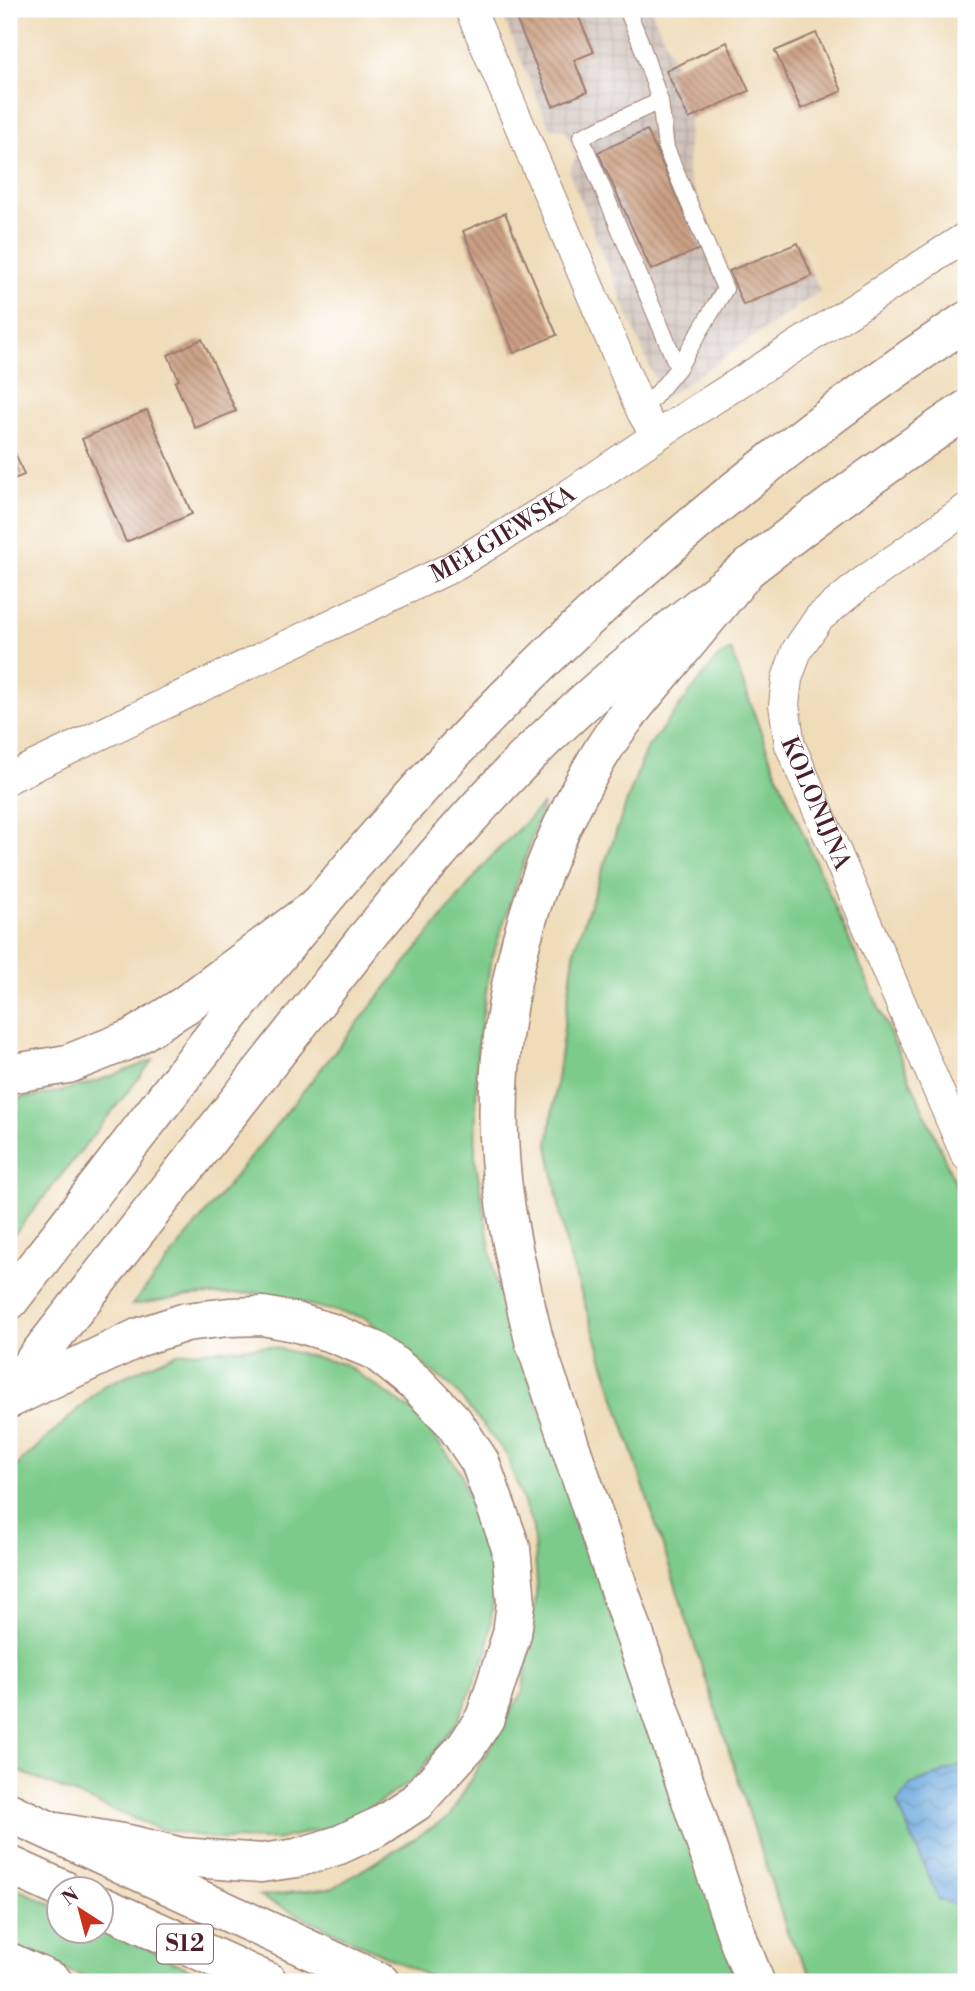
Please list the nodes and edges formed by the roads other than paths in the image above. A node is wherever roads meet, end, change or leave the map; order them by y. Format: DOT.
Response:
graph roads {
  1 [pos="470,9"];
  2 [pos="626,9"];
  3 [pos="660,101"];
  4 [pos="966,237"];
  5 [pos="966,321"];
  6 [pos="678,368"];
  7 [pos="966,410"];
  8 [pos="649,424"];
  9 [pos="966,509"];
  10 [pos="750,567"];
  11 [pos="9,778"];
  12 [pos="319,905"];
  13 [pos="9,1074"];
  14 [pos="966,1155"];
  15 [pos="9,1301"];
  16 [pos="9,1396"];
  17 [pos="9,1812"];
  18 [pos="56,1832"];
  19 [pos="9,1865"];
  20 [pos="46,1881"];
  21 [pos="116,1912"];
  22 [pos="9,1962"];
  23 [pos="53,1982"];
  24 [pos="268,1982"];
  25 [pos="380,1982"];
  26 [pos="755,1982"];
  1 -- 8 [label="street"];
  2 -- 3 [label="lane"];
  3 -- 6 [label="lane"];
  3 -- 6 [label="lane"];
  4 -- 8 [label="street, MEŁGIEWSKA"];
  5 -- 12 [label="main road"];
  6 -- 8 [label="lane"];
  7 -- 10 [label="main road"];
  8 -- 11 [label="street, MEŁGIEWSKA"];
  9 -- 14 [label="street, KOLONIJNA"];
  10 -- 16 [label="main road"];
  10 -- 26 [label="main road"];
  12 -- 13 [label="main road"];
  12 -- 15 [label="main road"];
  16 -- 18 [label="main road"];
  17 -- 18 [label="main road"];
  18 -- 25 [label="main road"];
  19 -- 20 [label="main road"];
  21 -- 24 [label="main road, S12"];
  22 -- 23 [label="main road"];
}
